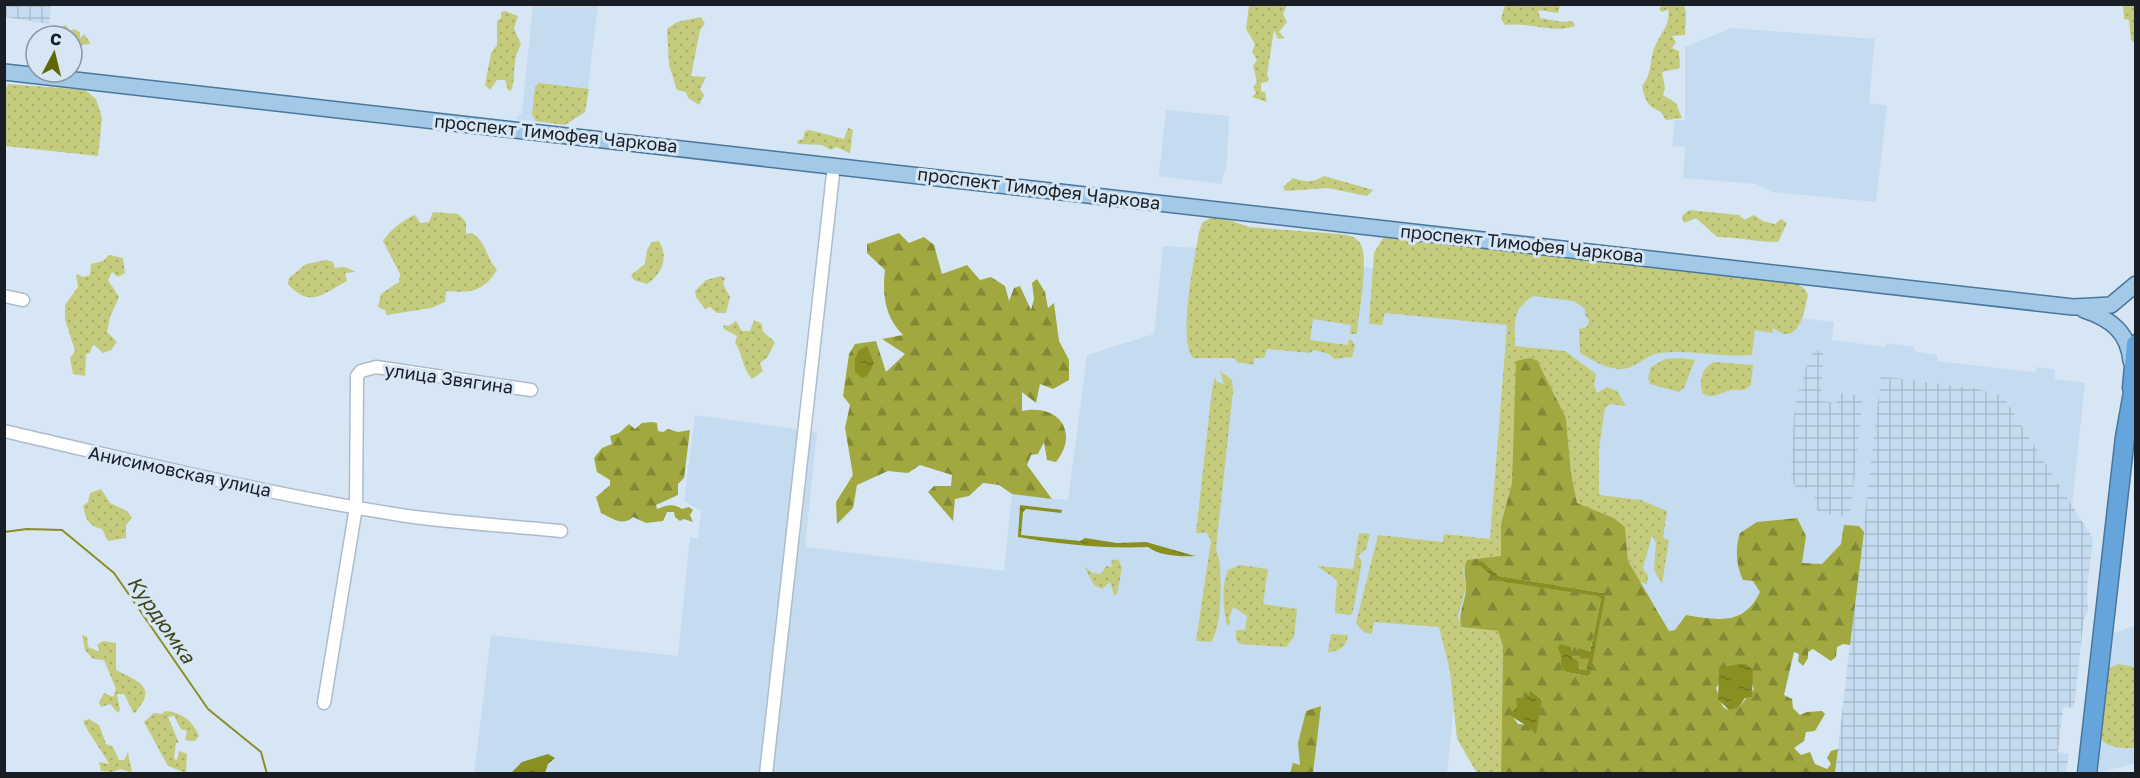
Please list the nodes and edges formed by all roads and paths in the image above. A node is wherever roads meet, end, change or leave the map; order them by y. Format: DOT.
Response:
graph roads {
  1 [pos="4,72"];
  2 [pos="834,165"];
  3 [pos="2136,284"];
  4 [pos="4,296"];
  5 [pos="23,300"];
  6 [pos="2073,307"];
  7 [pos="2136,344"];
  8 [pos="2133,381"];
  9 [pos="531,390"];
  10 [pos="4,431"];
  11 [pos="356,507"];
  12 [pos="561,531"];
  13 [pos="324,703"];
  14 [pos="766,774"];
  15 [pos="2086,774"];
  1 -- 2 [label="main road, проспект Тимофея Чаркова"];
  2 -- 6 [label="main road, проспект Тимофея Чаркова"];
  2 -- 14 [label="street"];
  3 -- 6 [label="main road, проспект Тимофея Чаркова"];
  4 -- 5 [label="street"];
  6 -- 8 [label="main road, проспект Тимофея Чаркова"];
  7 -- 8 [label="highway"];
  8 -- 15 [label="highway"];
  9 -- 11 [label="street, улица Звягина"];
  10 -- 11 [label="street, Анисимовская улица"];
  11 -- 12 [label="street, Анисимовская улица"];
  11 -- 13 [label="street"];
}
